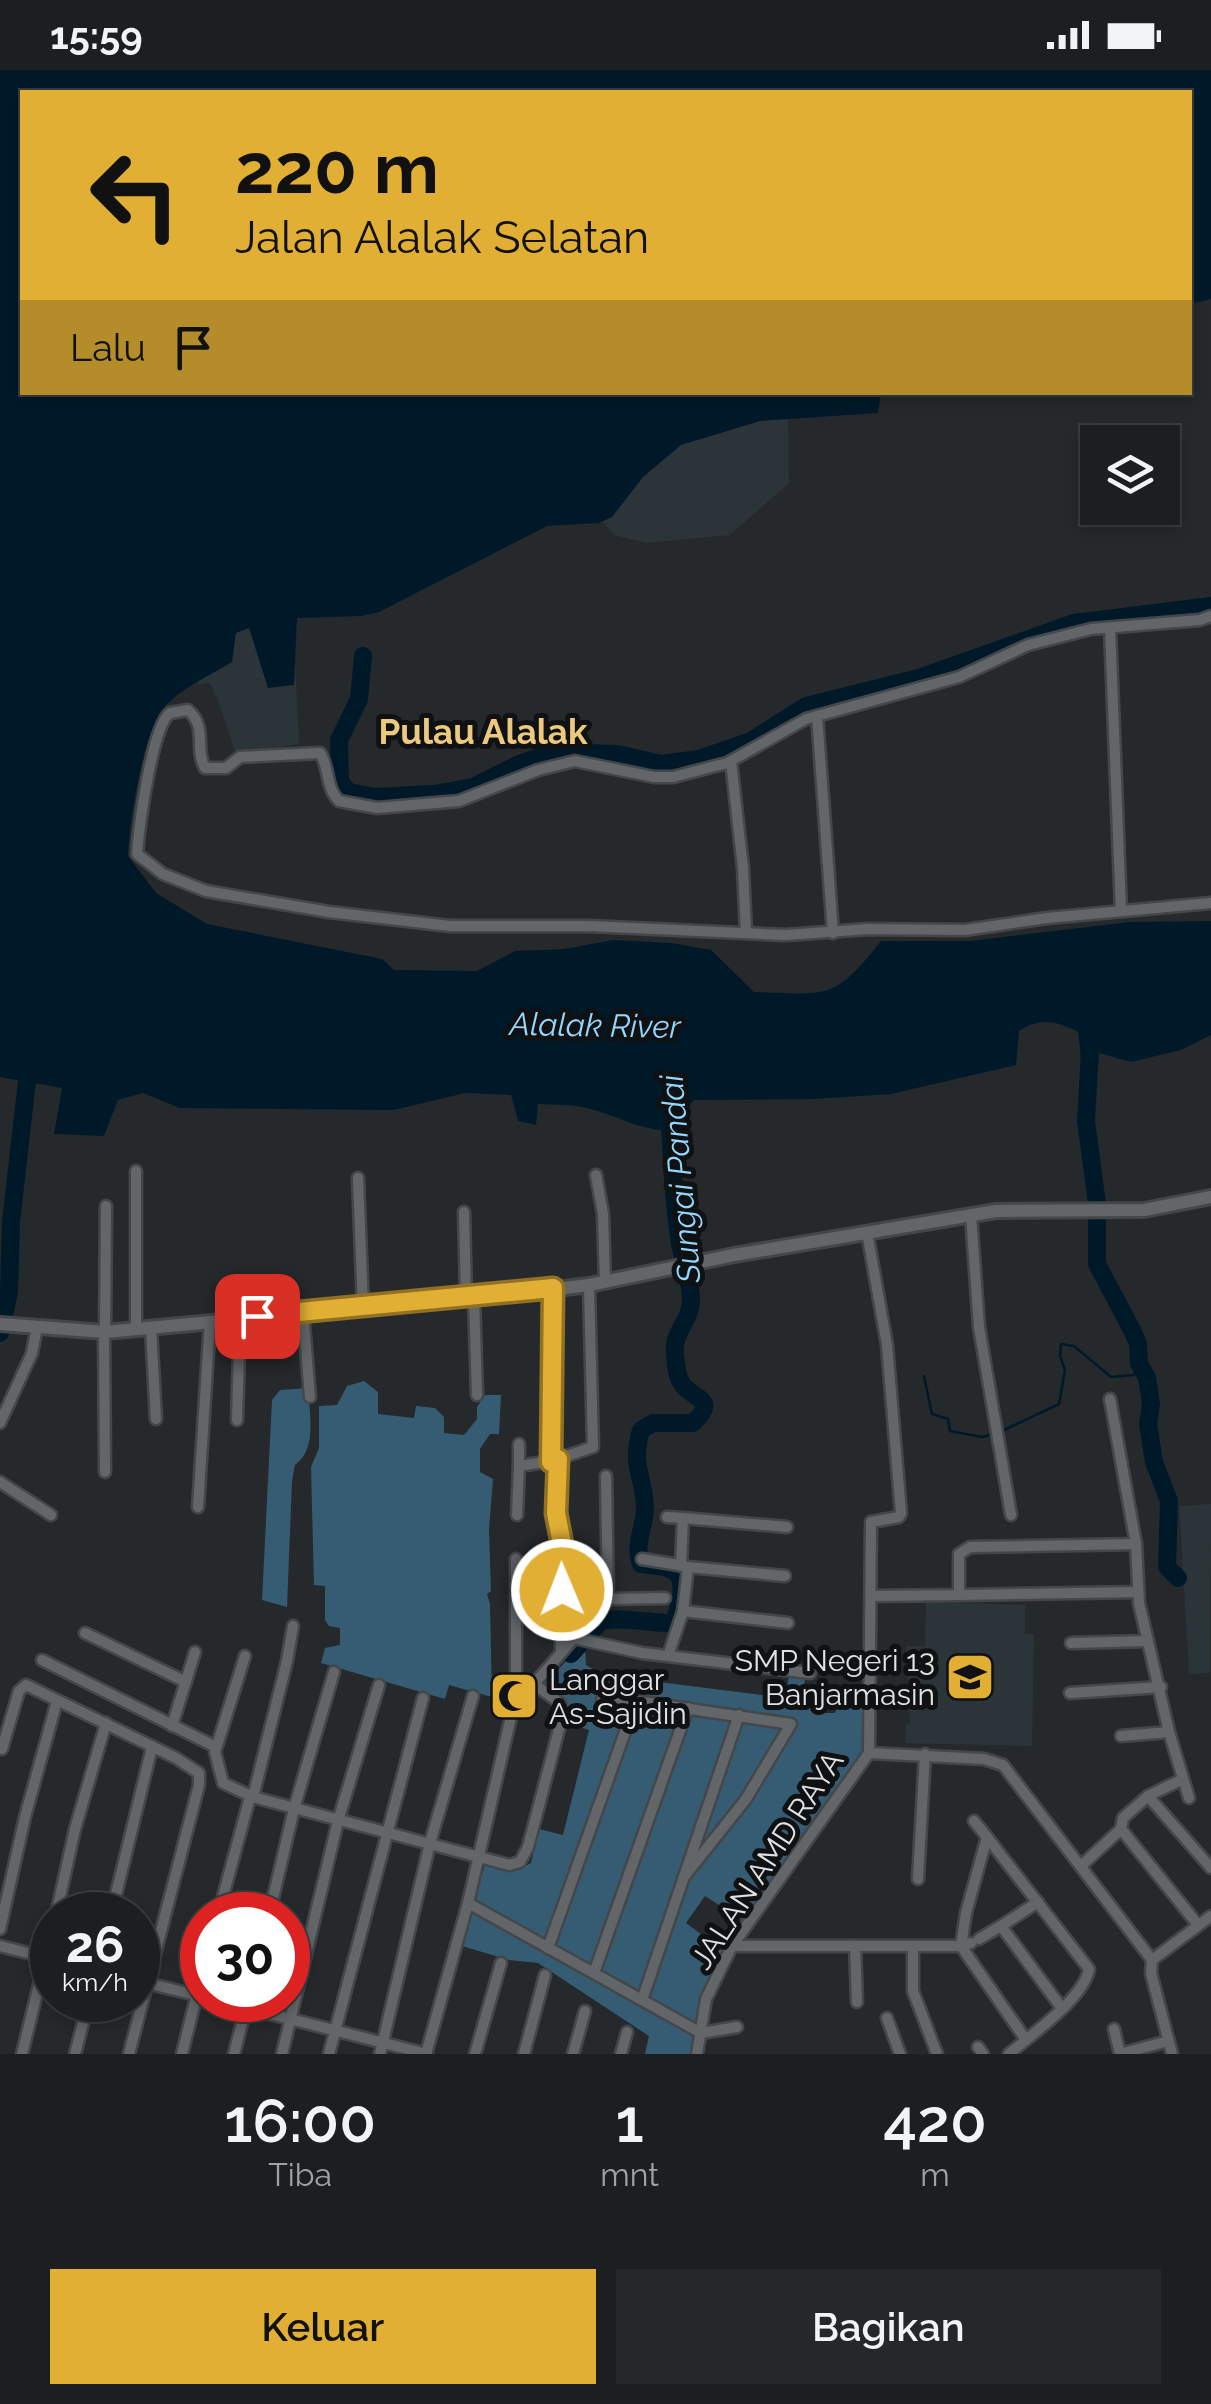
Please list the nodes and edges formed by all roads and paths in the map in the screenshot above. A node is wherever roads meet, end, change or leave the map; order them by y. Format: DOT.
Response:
graph roads {
  1 [pos="1211,616"];
  2 [pos="1110,628"];
  3 [pos="817,716"];
  4 [pos="731,761"];
  5 [pos="1211,904"];
  6 [pos="1121,911"];
  7 [pos="833,932"];
  8 [pos="746,933"];
  9 [pos="136,1170"];
  10 [pos="596,1175"];
  11 [pos="358,1178"];
  12 [pos="1211,1197"];
  13 [pos="106,1206"];
  14 [pos="464,1212"];
  15 [pos="971,1216"];
  16 [pos="867,1232"];
  17 [pos="605,1282"];
  18 [pos="590,1284"];
  19 [pos="553,1288"];
  20 [pos="470,1297"];
  21 [pos="363,1307"];
  22 [pos="303,1312"];
  23 [pos="240,1318"];
  24 [pos="210,1321"];
  25 [pos="6,1324"];
  26 [pos="37,1326"];
  27 [pos="151,1328"];
  28 [pos="136,1330"];
  29 [pos="105,1332"];
  30 [pos="477,1394"];
  31 [pos="310,1396"];
  32 [pos="1110,1399"];
  33 [pos="156,1419"];
  34 [pos="237,1420"];
  35 [pos="0,1423"];
  36 [pos="519,1444"];
  37 [pos="554,1461"];
  38 [pos="519,1466"];
  39 [pos="105,1472"];
  40 [pos="606,1476"];
  41 [pos="0,1482"];
  42 [pos="198,1507"];
  43 [pos="51,1514"];
  44 [pos="517,1515"];
  45 [pos="1012,1515"];
  46 [pos="667,1517"];
  47 [pos="683,1518"];
  48 [pos="787,1527"];
  49 [pos="1136,1544"];
  50 [pos="516,1559"];
  51 [pos="642,1559"];
  52 [pos="684,1566"];
  53 [pos="784,1576"];
  54 [pos="1138,1592"];
  55 [pos="960,1595"];
  56 [pos="870,1596"];
  57 [pos="665,1598"];
  58 [pos="608,1599"];
  59 [pos="683,1611"];
  60 [pos="788,1623"];
  61 [pos="293,1626"];
  62 [pos="86,1632"];
  63 [pos="575,1639"];
  64 [pos="1148,1641"];
  65 [pos="1071,1644"];
  66 [pos="195,1652"];
  67 [pos="244,1656"];
  68 [pos="668,1656"];
  69 [pos="42,1660"];
  70 [pos="334,1672"];
  71 [pos="810,1674"];
  72 [pos="186,1682"];
  73 [pos="534,1684"];
  74 [pos="379,1685"];
  75 [pos="1161,1687"];
  76 [pos="1070,1692"];
  77 [pos="516,1695"];
  78 [pos="473,1696"];
  79 [pos="424,1698"];
  80 [pos="602,1700"];
  81 [pos="636,1701"];
  82 [pos="57,1702"];
  83 [pos="688,1708"];
  84 [pos="739,1715"];
  85 [pos="106,1723"];
  86 [pos="172,1726"];
  87 [pos="1169,1732"];
  88 [pos="1121,1736"];
  89 [pos="216,1747"];
  90 [pos="152,1748"];
  91 [pos="2,1750"];
  92 [pos="869,1753"];
  93 [pos="926,1754"];
  94 [pos="1182,1779"];
  95 [pos="1148,1796"];
  96 [pos="252,1797"];
  97 [pos="1189,1798"];
  98 [pos="294,1810"];
  99 [pos="338,1821"];
  100 [pos="974,1821"];
  101 [pos="1120,1829"];
  102 [pos="387,1834"];
  103 [pos="988,1837"];
  104 [pos="430,1843"];
  105 [pos="479,1856"];
  106 [pos="1081,1866"];
  107 [pos="1211,1868"];
  108 [pos="684,1877"];
  109 [pos="918,1879"];
  110 [pos="61,1892"];
  111 [pos="117,1892"];
  112 [pos="225,1892"];
  113 [pos="274,1892"];
  114 [pos="1038,1902"];
  115 [pos="468,1904"];
  116 [pos="1211,1916"];
  117 [pos="160,1921"];
  118 [pos="1000,1926"];
  119 [pos="1198,1926"];
  120 [pos="0,1929"];
  121 [pos="310,1938"];
  122 [pos="970,1943"];
  123 [pos="0,1946"];
  124 [pos="732,1946"];
  125 [pos="855,1946"];
  126 [pos="548,1948"];
  127 [pos="912,1948"];
  128 [pos="30,1954"];
  129 [pos="1152,1960"];
  130 [pos="501,1963"];
  131 [pos="545,1974"];
  132 [pos="594,1974"];
  133 [pos="642,2000"];
  134 [pos="856,2002"];
  135 [pos="1061,2007"];
  136 [pos="584,2011"];
  137 [pos="887,2018"];
  138 [pos="31,2022"];
  139 [pos="84,2022"];
  140 [pos="135,2022"];
  141 [pos="192,2022"];
  142 [pos="242,2022"];
  143 [pos="290,2022"];
  144 [pos="306,2022"];
  145 [pos="736,2027"];
  146 [pos="1114,2029"];
  147 [pos="335,2030"];
  148 [pos="626,2032"];
  149 [pos="701,2033"];
  150 [pos="1026,2040"];
  151 [pos="384,2041"];
  152 [pos="1168,2041"];
  153 [pos="22,2054"];
  154 [pos="75,2054"];
  155 [pos="129,2054"];
  156 [pos="182,2054"];
  157 [pos="234,2054"];
  158 [pos="282,2054"];
  159 [pos="330,2054"];
  160 [pos="380,2054"];
  161 [pos="426,2054"];
  162 [pos="475,2054"];
  163 [pos="524,2054"];
  164 [pos="573,2054"];
  165 [pos="621,2054"];
  166 [pos="697,2054"];
  167 [pos="900,2054"];
  168 [pos="937,2054"];
  169 [pos="1009,2054"];
  170 [pos="1172,2054"];
  1 -- 2 [label="street"];
  2 -- 3 [label="street"];
  2 -- 6 [label="street"];
  3 -- 4 [label="street"];
  3 -- 7 [label="street"];
  4 -- 8 [label="street"];
  4 -- 8 [label="street"];
  5 -- 6 [label="street"];
  6 -- 7 [label="street"];
  7 -- 8 [label="street"];
  9 -- 28 [label="street"];
  10 -- 17 [label="street"];
  11 -- 21 [label="street"];
  12 -- 15 [label="street"];
  13 -- 29 [label="street"];
  14 -- 20 [label="street"];
  15 -- 16 [label="street"];
  15 -- 45 [label="street"];
  16 -- 17 [label="street"];
  16 -- 56 [label="street, JALAN AMD RAYA"];
  17 -- 18 [label="street"];
  18 -- 19 [label="street"];
  18 -- 37 [label="street"];
  19 -- 20 [label="street"];
  19 -- 37 [label="street"];
  20 -- 21 [label="street"];
  20 -- 30 [label="street"];
  21 -- 22 [label="street"];
  22 -- 23 [label="street"];
  22 -- 31 [label="street"];
  23 -- 24 [label="street"];
  23 -- 34 [label="street"];
  24 -- 27 [label="street"];
  24 -- 42 [label="street"];
  25 -- 26 [label="street"];
  26 -- 29 [label="street"];
  26 -- 35 [label="street"];
  27 -- 28 [label="street"];
  27 -- 33 [label="street"];
  28 -- 29 [label="street"];
  29 -- 39 [label="street"];
  32 -- 49 [label="street"];
  36 -- 38 [label="street"];
  37 -- 38 [label="street"];
  37 -- 63 [label="street"];
  38 -- 44 [label="street"];
  40 -- 58 [label="street"];
  41 -- 43 [label="street"];
  46 -- 47 [label="street"];
  47 -- 48 [label="street"];
  47 -- 52 [label="street"];
  49 -- 54 [label="street"];
  49 -- 55 [label="street"];
  50 -- 77 [label="street"];
  51 -- 52 [label="street"];
  52 -- 53 [label="street"];
  52 -- 59 [label="street"];
  54 -- 55 [label="street"];
  54 -- 64 [label="street"];
  55 -- 56 [label="street"];
  56 -- 92 [label="street, JALAN AMD RAYA"];
  57 -- 58 [label="street"];
  58 -- 63 [label="street"];
  59 -- 60 [label="street"];
  59 -- 68 [label="street"];
  61 -- 96 [label="street"];
  62 -- 72 [label="street"];
  63 -- 68 [label="street"];
  63 -- 73 [label="street"];
  64 -- 65 [label="street"];
  64 -- 75 [label="street"];
  66 -- 72 [label="street"];
  67 -- 89 [label="street"];
  68 -- 71 [label="street"];
  69 -- 86 [label="street"];
  70 -- 98 [label="street"];
  72 -- 86 [label="street"];
  73 -- 77 [label="street"];
  73 -- 105 [label="street"];
  74 -- 99 [label="street"];
  75 -- 76 [label="street"];
  75 -- 87 [label="street"];
  77 -- 105 [label="street"];
  78 -- 104 [label="street"];
  79 -- 102 [label="street"];
  80 -- 81 [label="street"];
  81 -- 83 [label="street"];
  81 -- 126 [label="street"];
  82 -- 85 [label="street"];
  82 -- 91 [label="street"];
  82 -- 120 [label="street"];
  83 -- 84 [label="street"];
  83 -- 132 [label="street"];
  84 -- 108 [label="street"];
  84 -- 108 [label="street"];
  85 -- 90 [label="street"];
  85 -- 110 [label="street"];
  86 -- 89 [label="street"];
  87 -- 88 [label="street"];
  87 -- 94 [label="street"];
  89 -- 96 [label="street"];
  90 -- 111 [label="street"];
  90 -- 117 [label="street"];
  92 -- 93 [label="street, JALAN AMD RAYA"];
  92 -- 124 [label="street, JALAN AMD RAYA"];
  93 -- 106 [label="street, JALAN AMD RAYA"];
  93 -- 109 [label="street"];
  94 -- 95 [label="street"];
  94 -- 97 [label="street"];
  95 -- 101 [label="street"];
  95 -- 107 [label="street"];
  96 -- 98 [label="street"];
  96 -- 112 [label="street"];
  98 -- 99 [label="street"];
  98 -- 113 [label="street"];
  99 -- 102 [label="street"];
  99 -- 121 [label="street"];
  100 -- 103 [label="street"];
  101 -- 106 [label="street"];
  101 -- 119 [label="street"];
  102 -- 104 [label="street"];
  102 -- 147 [label="street"];
  103 -- 114 [label="street"];
  103 -- 122 [label="street"];
  104 -- 105 [label="street"];
  104 -- 151 [label="street"];
  105 -- 115 [label="street"];
  106 -- 129 [label="street, JALAN AMD RAYA"];
  108 -- 133 [label="street"];
  114 -- 118 [label="street"];
  114 -- 135 [label="street"];
  115 -- 126 [label="street"];
  115 -- 161 [label="street"];
  116 -- 119 [label="street"];
  118 -- 122 [label="street"];
  118 -- 135 [label="street"];
  119 -- 129 [label="street"];
  122 -- 127 [label="street"];
  122 -- 150 [label="street"];
  123 -- 128 [label="street"];
  124 -- 125 [label="street"];
  124 -- 149 [label="street, JALAN AMD RAYA"];
  125 -- 127 [label="street"];
  125 -- 134 [label="street"];
  126 -- 132 [label="street"];
  127 -- 168 [label="street"];
  129 -- 152 [label="street"];
  130 -- 162 [label="street"];
  131 -- 163 [label="street"];
  132 -- 133 [label="street"];
  133 -- 149 [label="street"];
  135 -- 150 [label="street"];
  136 -- 164 [label="street"];
  137 -- 167 [label="street"];
  138 -- 153 [label="street"];
  139 -- 154 [label="street"];
  140 -- 155 [label="street"];
  141 -- 156 [label="street"];
  142 -- 157 [label="street"];
  143 -- 158 [label="street"];
  144 -- 147 [label="street"];
  145 -- 149 [label="street"];
  146 -- 152 [label="street"];
  147 -- 151 [label="street"];
  147 -- 159 [label="street"];
  148 -- 165 [label="street"];
  149 -- 166 [label="street, JALAN AMD RAYA"];
  150 -- 169 [label="street"];
  151 -- 160 [label="street"];
  151 -- 161 [label="street"];
  152 -- 170 [label="street"];
}
